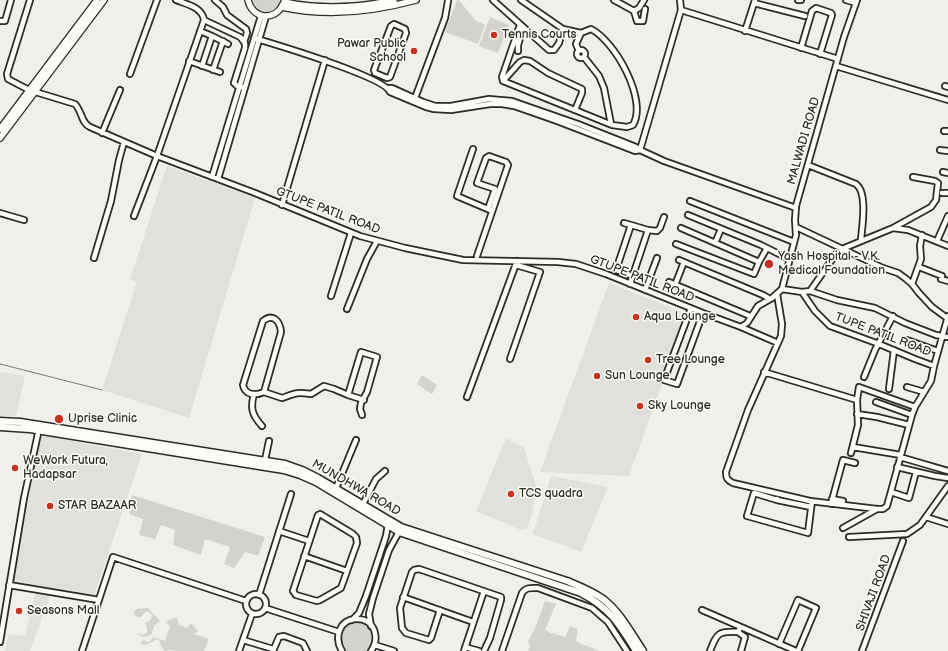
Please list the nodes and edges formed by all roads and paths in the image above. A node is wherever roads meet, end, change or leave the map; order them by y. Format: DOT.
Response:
graph roads {
  1 [pos="11,0"];
  2 [pos="30,0"];
  3 [pos="97,0"];
  4 [pos="104,0"];
  5 [pos="157,0"];
  6 [pos="176,0"];
  7 [pos="215,0"];
  8 [pos="248,0"];
  9 [pos="394,0"];
  10 [pos="416,0"];
  11 [pos="493,0"];
  12 [pos="521,0"];
  13 [pos="614,0"];
  14 [pos="644,0"];
  15 [pos="680,0"];
  16 [pos="798,0"];
  17 [pos="802,0"];
  18 [pos="846,0"];
  19 [pos="448,1"];
  20 [pos="755,1"];
  21 [pos="856,2"];
  22 [pos="283,3"];
  23 [pos="645,9"];
  24 [pos="681,10"];
  25 [pos="634,11"];
  26 [pos="264,16"];
  27 [pos="805,16"];
  28 [pos="204,20"];
  29 [pos="0,21"];
  30 [pos="522,27"];
  31 [pos="563,29"];
  32 [pos="200,31"];
  33 [pos="745,31"];
  34 [pos="581,34"];
  35 [pos="212,36"];
  36 [pos="256,38"];
  37 [pos="244,42"];
  38 [pos="801,48"];
  39 [pos="518,51"];
  40 [pos="820,54"];
  41 [pos="838,59"];
  42 [pos="241,60"];
  43 [pos="325,60"];
  44 [pos="189,61"];
  45 [pos="249,63"];
  46 [pos="202,66"];
  47 [pos="836,66"];
  48 [pos="213,70"];
  49 [pos="220,72"];
  50 [pos="130,74"];
  51 [pos="380,75"];
  52 [pos="378,82"];
  53 [pos="503,82"];
  54 [pos="242,87"];
  55 [pos="389,88"];
  56 [pos="120,90"];
  57 [pos="31,91"];
  58 [pos="415,98"];
  59 [pos="948,100"];
  60 [pos="475,104"];
  61 [pos="575,110"];
  62 [pos="611,124"];
  63 [pos="0,129"];
  64 [pos="102,133"];
  65 [pos="0,138"];
  66 [pos="124,142"];
  67 [pos="473,150"];
  68 [pos="640,150"];
  69 [pos="940,150"];
  70 [pos="948,150"];
  71 [pos="157,156"];
  72 [pos="808,165"];
  73 [pos="215,178"];
  74 [pos="913,178"];
  75 [pos="942,193"];
  76 [pos="948,193"];
  77 [pos="690,200"];
  78 [pos="282,205"];
  79 [pos="796,208"];
  80 [pos="491,210"];
  81 [pos="0,213"];
  82 [pos="688,215"];
  83 [pos="134,216"];
  84 [pos="948,216"];
  85 [pos="664,217"];
  86 [pos="24,220"];
  87 [pos="624,223"];
  88 [pos="631,225"];
  89 [pos="796,227"];
  90 [pos="681,228"];
  91 [pos="893,228"];
  92 [pos="721,229"];
  93 [pos="648,230"];
  94 [pos="351,233"];
  95 [pos="922,236"];
  96 [pos="861,240"];
  97 [pos="376,241"];
  98 [pos="937,241"];
  99 [pos="794,242"];
  100 [pos="715,243"];
  101 [pos="676,244"];
  102 [pos="948,246"];
  103 [pos="767,248"];
  104 [pos="842,249"];
  105 [pos="478,256"];
  106 [pos="94,258"];
  107 [pos="657,258"];
  108 [pos="789,259"];
  109 [pos="679,260"];
  110 [pos="684,262"];
  111 [pos="759,262"];
  112 [pos="517,263"];
  113 [pos="919,267"];
  114 [pos="632,276"];
  115 [pos="948,281"];
  116 [pos="669,282"];
  117 [pos="630,284"];
  118 [pos="912,284"];
  119 [pos="675,285"];
  120 [pos="782,289"];
  121 [pos="645,290"];
  122 [pos="810,291"];
  123 [pos="802,292"];
  124 [pos="777,294"];
  125 [pos="331,296"];
  126 [pos="770,299"];
  127 [pos="347,309"];
  128 [pos="690,311"];
  129 [pos="703,315"];
  130 [pos="750,316"];
  131 [pos="893,316"];
  132 [pos="948,317"];
  133 [pos="741,327"];
  134 [pos="942,336"];
  135 [pos="948,337"];
  136 [pos="907,340"];
  137 [pos="778,343"];
  138 [pos="879,344"];
  139 [pos="894,350"];
  140 [pos="938,351"];
  141 [pos="510,360"];
  142 [pos="934,366"];
  143 [pos="764,372"];
  144 [pos="864,377"];
  145 [pos="907,387"];
  146 [pos="890,389"];
  147 [pos="264,392"];
  148 [pos="924,392"];
  149 [pos="254,394"];
  150 [pos="348,395"];
  151 [pos="467,396"];
  152 [pos="364,400"];
  153 [pos="857,400"];
  154 [pos="876,402"];
  155 [pos="915,407"];
  156 [pos="857,414"];
  157 [pos="362,415"];
  158 [pos="912,415"];
  159 [pos="0,421"];
  160 [pos="909,425"];
  161 [pos="262,426"];
  162 [pos="0,427"];
  163 [pos="40,428"];
  164 [pos="356,440"];
  165 [pos="269,441"];
  166 [pos="853,447"];
  167 [pos="851,453"];
  168 [pos="900,456"];
  169 [pos="266,460"];
  170 [pos="855,463"];
  171 [pos="897,467"];
  172 [pos="385,470"];
  173 [pos="948,471"];
  174 [pos="916,472"];
  175 [pos="948,478"];
  176 [pos="948,486"];
  177 [pos="336,488"];
  178 [pos="891,492"];
  179 [pos="291,494"];
  180 [pos="779,494"];
  181 [pos="777,500"];
  182 [pos="812,501"];
  183 [pos="832,501"];
  184 [pos="843,501"];
  185 [pos="362,504"];
  186 [pos="811,507"];
  187 [pos="877,510"];
  188 [pos="926,517"];
  189 [pos="388,523"];
  190 [pos="948,524"];
  191 [pos="843,528"];
  192 [pos="400,529"];
  193 [pos="279,531"];
  194 [pos="849,537"];
  195 [pos="309,541"];
  196 [pos="903,541"];
  197 [pos="304,556"];
  198 [pos="347,570"];
  199 [pos="9,584"];
  200 [pos="484,591"];
  201 [pos="259,595"];
  202 [pos="403,597"];
  203 [pos="99,600"];
  204 [pos="246,601"];
  205 [pos="265,608"];
  206 [pos="440,610"];
  207 [pos="702,610"];
  208 [pos="252,614"];
  209 [pos="352,620"];
  210 [pos="473,622"];
  211 [pos="372,626"];
  212 [pos="739,630"];
  213 [pos="339,632"];
  214 [pos="243,640"];
  215 [pos="0,642"];
  216 [pos="780,644"];
  217 [pos="375,645"];
  218 [pos="464,649"];
  219 [pos="273,650"];
  220 [pos="82,651"];
  221 [pos="239,651"];
  222 [pos="307,651"];
  223 [pos="342,651"];
  224 [pos="371,651"];
  225 [pos="394,651"];
  226 [pos="479,651"];
  227 [pos="484,651"];
  228 [pos="502,651"];
  229 [pos="626,651"];
  230 [pos="636,651"];
  231 [pos="643,651"];
  232 [pos="710,651"];
  233 [pos="741,651"];
  234 [pos="797,651"];
  235 [pos="862,651"];
  1 -- 29 [label="street"];
  2 -- 57 [label="street, GTUPE PATIL ROAD"];
  3 -- 57 [label="main road"];
  4 -- 57 [label="main road"];
  5 -- 50 [label="street"];
  6 -- 28 [label="street"];
  7 -- 37 [label="street"];
  8 -- 26 [label="main road"];
  9 -- 22 [label="main road"];
  10 -- 22 [label="main road"];
  11 -- 30 [label="street"];
  12 -- 31 [label="street"];
  13 -- 25 [label="street"];
  14 -- 25 [label="street"];
  15 -- 24 [label="street"];
  16 -- 17 [label="street"];
  18 -- 21 [label="street"];
  19 -- 58 [label="street"];
  20 -- 27 [label="street"];
  20 -- 33 [label="street"];
  21 -- 41 [label="street, MALWADI ROAD"];
  22 -- 26 [label="main road"];
  23 -- 25 [label="street"];
  24 -- 33 [label="street"];
  24 -- 68 [label="street"];
  26 -- 36 [label="street"];
  28 -- 32 [label="street"];
  28 -- 37 [label="street"];
  30 -- 31 [label="street"];
  30 -- 39 [label="street"];
  30 -- 53 [label="street"];
  31 -- 34 [label="street"];
  32 -- 35 [label="street"];
  32 -- 44 [label="street"];
  33 -- 38 [label="street"];
  34 -- 62 [label="street"];
  34 -- 62 [label="street"];
  35 -- 46 [label="street"];
  35 -- 48 [label="street"];
  36 -- 43 [label="street"];
  36 -- 45 [label="street"];
  37 -- 42 [label="street"];
  38 -- 40 [label="street"];
  38 -- 40 [label="street"];
  40 -- 41 [label="street"];
  41 -- 47 [label="street, MALWADI ROAD"];
  42 -- 45 [label="street"];
  42 -- 54 [label="street"];
  43 -- 52 [label="street"];
  43 -- 78 [label="street"];
  44 -- 46 [label="street"];
  44 -- 71 [label="street"];
  45 -- 54 [label="street"];
  46 -- 48 [label="street"];
  47 -- 59 [label="street"];
  47 -- 72 [label="street, MALWADI ROAD"];
  48 -- 49 [label="street"];
  51 -- 51 [label="street"];
  51 -- 52 [label="street"];
  52 -- 55 [label="street"];
  53 -- 61 [label="street"];
  53 -- 61 [label="street"];
  54 -- 73 [label="street"];
  55 -- 58 [label="street"];
  55 -- 60 [label="street"];
  56 -- 64 [label="street"];
  57 -- 63 [label="main road"];
  57 -- 64 [label="street, GTUPE PATIL ROAD"];
  57 -- 65 [label="main road"];
  58 -- 60 [label="street"];
  60 -- 68 [label="street"];
  61 -- 62 [label="street"];
  64 -- 66 [label="street, GTUPE PATIL ROAD"];
  66 -- 71 [label="street, GTUPE PATIL ROAD"];
  66 -- 106 [label="street"];
  67 -- 80 [label="street"];
  68 -- 79 [label="street"];
  69 -- 70 [label="street"];
  71 -- 73 [label="street, GTUPE PATIL ROAD"];
  71 -- 83 [label="street"];
  72 -- 79 [label="street, MALWADI ROAD"];
  72 -- 96 [label="street"];
  73 -- 78 [label="street, GTUPE PATIL ROAD"];
  74 -- 91 [label="street"];
  75 -- 76 [label="street"];
  77 -- 99 [label="street"];
  78 -- 94 [label="street, GTUPE PATIL ROAD"];
  79 -- 89 [label="street, MALWADI ROAD"];
  80 -- 80 [label="street"];
  80 -- 105 [label="street"];
  81 -- 86 [label="street"];
  82 -- 92 [label="street"];
  84 -- 98 [label="street"];
  85 -- 93 [label="street"];
  87 -- 88 [label="street"];
  88 -- 93 [label="street"];
  88 -- 114 [label="street"];
  89 -- 99 [label="street, MALWADI ROAD"];
  89 -- 104 [label="street"];
  90 -- 100 [label="street"];
  91 -- 95 [label="street"];
  91 -- 96 [label="street"];
  92 -- 100 [label="street"];
  92 -- 103 [label="street"];
  93 -- 114 [label="street"];
  94 -- 97 [label="street, GTUPE PATIL ROAD"];
  94 -- 125 [label="street"];
  95 -- 98 [label="street"];
  95 -- 113 [label="street"];
  96 -- 104 [label="street"];
  97 -- 112 [label="street, GTUPE PATIL ROAD"];
  97 -- 127 [label="street"];
  98 -- 102 [label="street"];
  99 -- 108 [label="street, MALWADI ROAD"];
  100 -- 111 [label="street"];
  101 -- 111 [label="street"];
  103 -- 108 [label="street"];
  103 -- 111 [label="street"];
  104 -- 118 [label="street"];
  104 -- 122 [label="street"];
  107 -- 121 [label="street"];
  108 -- 120 [label="street, MALWADI ROAD"];
  109 -- 110 [label="street"];
  110 -- 119 [label="street"];
  110 -- 126 [label="street"];
  112 -- 117 [label="street, GTUPE PATIL ROAD"];
  112 -- 141 [label="street"];
  112 -- 151 [label="street"];
  113 -- 115 [label="street"];
  113 -- 118 [label="street"];
  114 -- 117 [label="street"];
  116 -- 119 [label="street"];
  117 -- 121 [label="street, GTUPE PATIL ROAD"];
  118 -- 132 [label="street"];
  119 -- 130 [label="street"];
  120 -- 123 [label="street"];
  120 -- 124 [label="street"];
  121 -- 128 [label="street, GTUPE PATIL ROAD"];
  122 -- 123 [label="street"];
  122 -- 131 [label="street"];
  123 -- 138 [label="street, TUPE PATIL ROAD"];
  124 -- 126 [label="street"];
  124 -- 137 [label="street"];
  126 -- 130 [label="street"];
  128 -- 129 [label="street, GTUPE PATIL ROAD"];
  128 -- 129 [label="street"];
  129 -- 133 [label="street, GTUPE PATIL ROAD"];
  130 -- 133 [label="street"];
  131 -- 134 [label="street"];
  131 -- 138 [label="street"];
  132 -- 134 [label="street"];
  133 -- 137 [label="street, GTUPE PATIL ROAD"];
  134 -- 135 [label="street, TUPE PATIL ROAD"];
  134 -- 140 [label="street, TUPE PATIL ROAD"];
  136 -- 140 [label="street"];
  137 -- 143 [label="street"];
  138 -- 139 [label="street, TUPE PATIL ROAD"];
  138 -- 144 [label="street"];
  139 -- 142 [label="street, TUPE PATIL ROAD"];
  139 -- 146 [label="street"];
  140 -- 142 [label="street, TUPE PATIL ROAD"];
  142 -- 148 [label="street"];
  143 -- 153 [label="street"];
  143 -- 180 [label="street"];
  145 -- 148 [label="street"];
  147 -- 149 [label="street"];
  147 -- 149 [label="street"];
  147 -- 150 [label="street"];
  148 -- 155 [label="street"];
  149 -- 161 [label="street"];
  150 -- 152 [label="street"];
  150 -- 152 [label="street"];
  152 -- 157 [label="street"];
  153 -- 155 [label="street"];
  153 -- 156 [label="street"];
  154 -- 158 [label="street"];
  155 -- 158 [label="street"];
  156 -- 160 [label="street"];
  156 -- 166 [label="street"];
  158 -- 160 [label="street"];
  159 -- 163 [label="highway, MUNDHWA ROAD"];
  160 -- 168 [label="street"];
  162 -- 163 [label="highway, MUNDHWA ROAD"];
  163 -- 169 [label="highway, MUNDHWA ROAD"];
  163 -- 189 [label="highway, MUNDHWA ROAD"];
  163 -- 199 [label="street"];
  164 -- 177 [label="street"];
  165 -- 169 [label="street"];
  166 -- 167 [label="street"];
  166 -- 168 [label="street"];
  168 -- 171 [label="street"];
  168 -- 173 [label="street"];
  169 -- 177 [label="highway, MUNDHWA ROAD"];
  170 -- 183 [label="street"];
  171 -- 174 [label="street"];
  171 -- 178 [label="street"];
  172 -- 185 [label="street"];
  174 -- 175 [label="street"];
  174 -- 178 [label="street"];
  176 -- 188 [label="street"];
  177 -- 185 [label="highway, MUNDHWA ROAD"];
  178 -- 187 [label="street"];
  179 -- 193 [label="street"];
  180 -- 181 [label="street"];
  180 -- 182 [label="street"];
  181 -- 186 [label="street"];
  181 -- 186 [label="street"];
  182 -- 183 [label="street"];
  182 -- 186 [label="street"];
  183 -- 184 [label="street"];
  183 -- 187 [label="street"];
  185 -- 189 [label="highway, MUNDHWA ROAD"];
  187 -- 191 [label="street"];
  188 -- 190 [label="street"];
  188 -- 194 [label="street"];
  189 -- 192 [label="highway, MUNDHWA ROAD"];
  189 -- 209 [label="street"];
  192 -- 211 [label="street"];
  192 -- 230 [label="highway, MUNDHWA ROAD"];
  192 -- 231 [label="highway, MUNDHWA ROAD"];
  193 -- 195 [label="street"];
  193 -- 201 [label="street"];
  195 -- 197 [label="street"];
  195 -- 198 [label="street"];
  196 -- 235 [label="street, SHIVAJI ROAD"];
  197 -- 198 [label="street"];
  197 -- 198 [label="street"];
  199 -- 203 [label="street"];
  199 -- 215 [label="street"];
  200 -- 202 [label="street"];
  200 -- 210 [label="street"];
  200 -- 227 [label="street"];
  201 -- 204 [label="street"];
  201 -- 205 [label="street"];
  202 -- 206 [label="street"];
  202 -- 206 [label="street"];
  203 -- 204 [label="street"];
  203 -- 220 [label="street"];
  204 -- 208 [label="street"];
  205 -- 208 [label="street"];
  205 -- 213 [label="street"];
  206 -- 210 [label="street"];
  207 -- 212 [label="street"];
  208 -- 214 [label="street"];
  209 -- 211 [label="street"];
  209 -- 213 [label="street"];
  210 -- 218 [label="street"];
  211 -- 217 [label="street"];
  212 -- 216 [label="street"];
  212 -- 232 [label="street"];
  212 -- 233 [label="street"];
  213 -- 223 [label="street"];
  214 -- 219 [label="street"];
  214 -- 221 [label="street"];
  216 -- 234 [label="street"];
  216 -- 234 [label="street"];
  217 -- 224 [label="street"];
  217 -- 225 [label="street"];
  218 -- 226 [label="street"];
  219 -- 222 [label="street"];
  228 -- 229 [label="street"];
}
